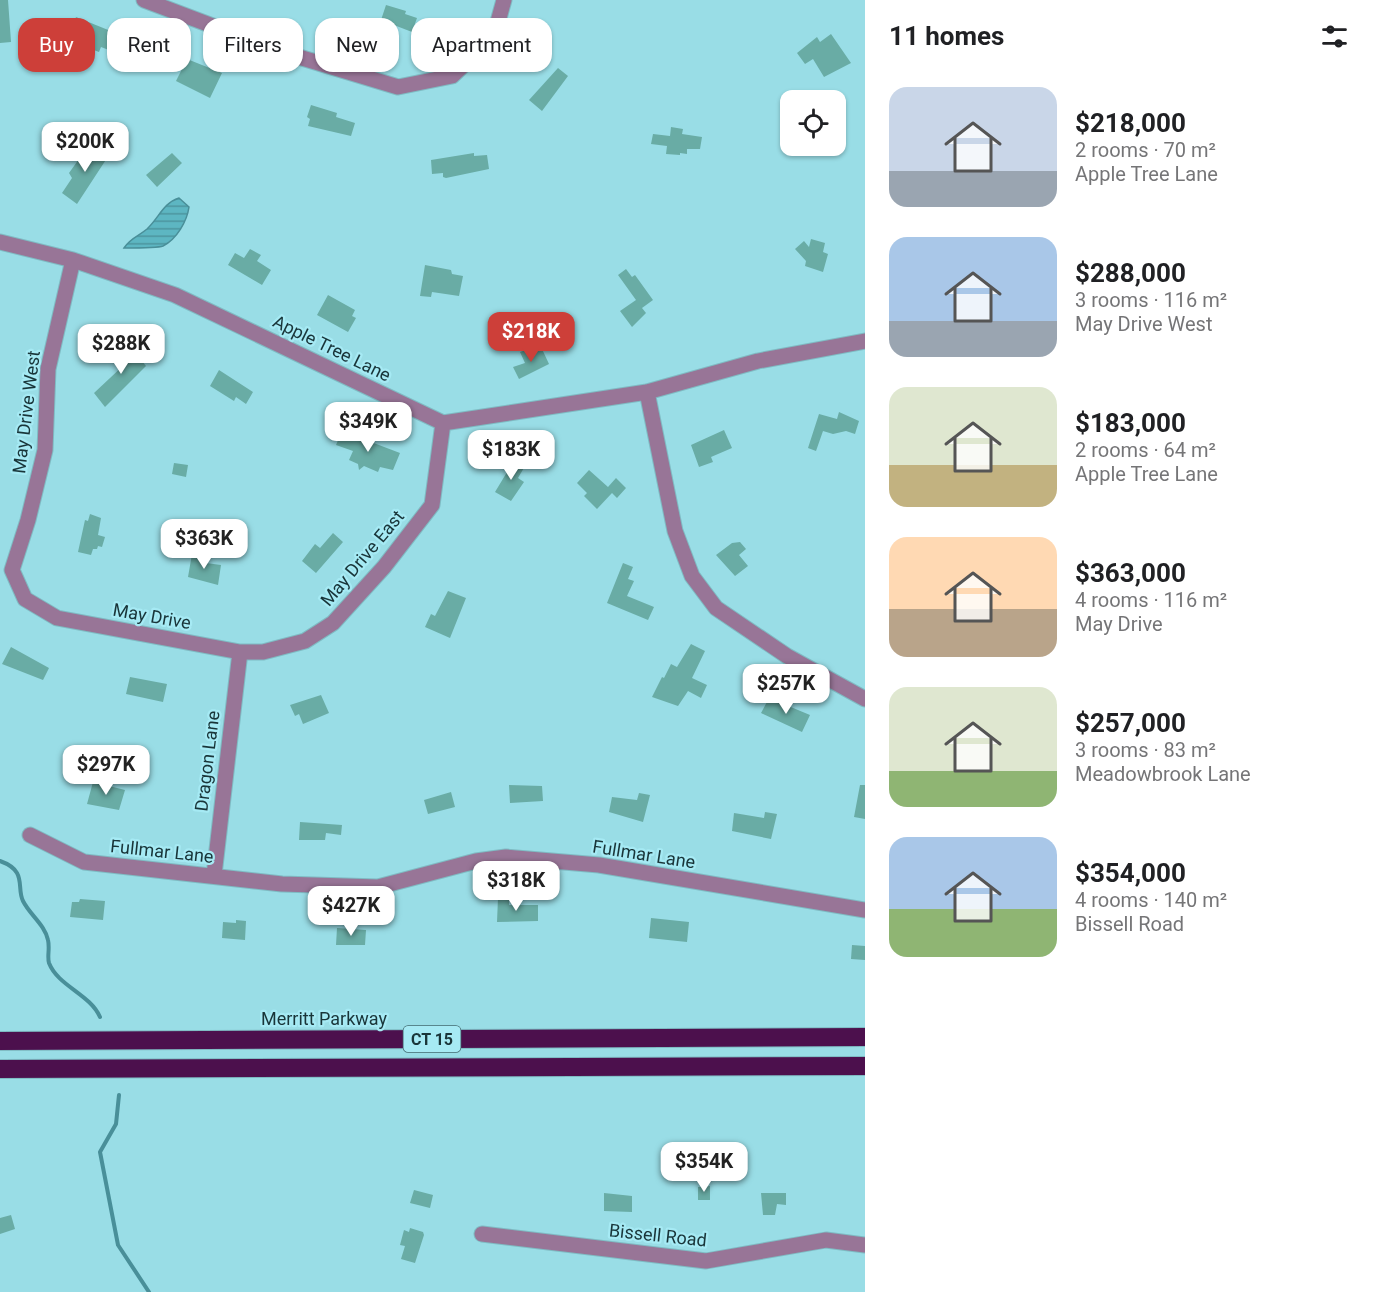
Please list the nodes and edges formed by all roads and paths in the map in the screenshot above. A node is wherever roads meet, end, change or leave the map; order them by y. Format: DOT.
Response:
graph roads {
  1 [pos="144,0"];
  2 [pos="504,0"];
  3 [pos="176,5"];
  4 [pos="0,242"];
  5 [pos="73,260"];
  6 [pos="865,341"];
  7 [pos="647,392"];
  8 [pos="443,423"];
  9 [pos="57,618"];
  10 [pos="240,652"];
  11 [pos="865,699"];
  12 [pos="30,835"];
  13 [pos="214,875"];
  14 [pos="865,910"];
  15 [pos="865,1037"];
  16 [pos="0,1041"];
  17 [pos="865,1065"];
  18 [pos="0,1069"];
  19 [pos="482,1234"];
  20 [pos="865,1245"];
  1 -- 3 [label="street"];
  2 -- 3 [label="street"];
  4 -- 5 [label="street, Apple Tree Lane"];
  5 -- 8 [label="street, Apple Tree Lane"];
  5 -- 9 [label="street, May Drive West"];
  6 -- 7 [label="street"];
  7 -- 8 [label="street"];
  7 -- 11 [label="street"];
  8 -- 10 [label="street, May Drive East"];
  9 -- 10 [label="street, May Drive"];
  10 -- 13 [label="street, Dragon Lane"];
  12 -- 13 [label="street, Fullmar Lane"];
  13 -- 14 [label="street, Fullmar Lane"];
  15 -- 16 [label="highway, Merritt Parkway / CT 15"];
  17 -- 18 [label="highway, CT 15"];
  19 -- 20 [label="street, Bissell Road"];
}
